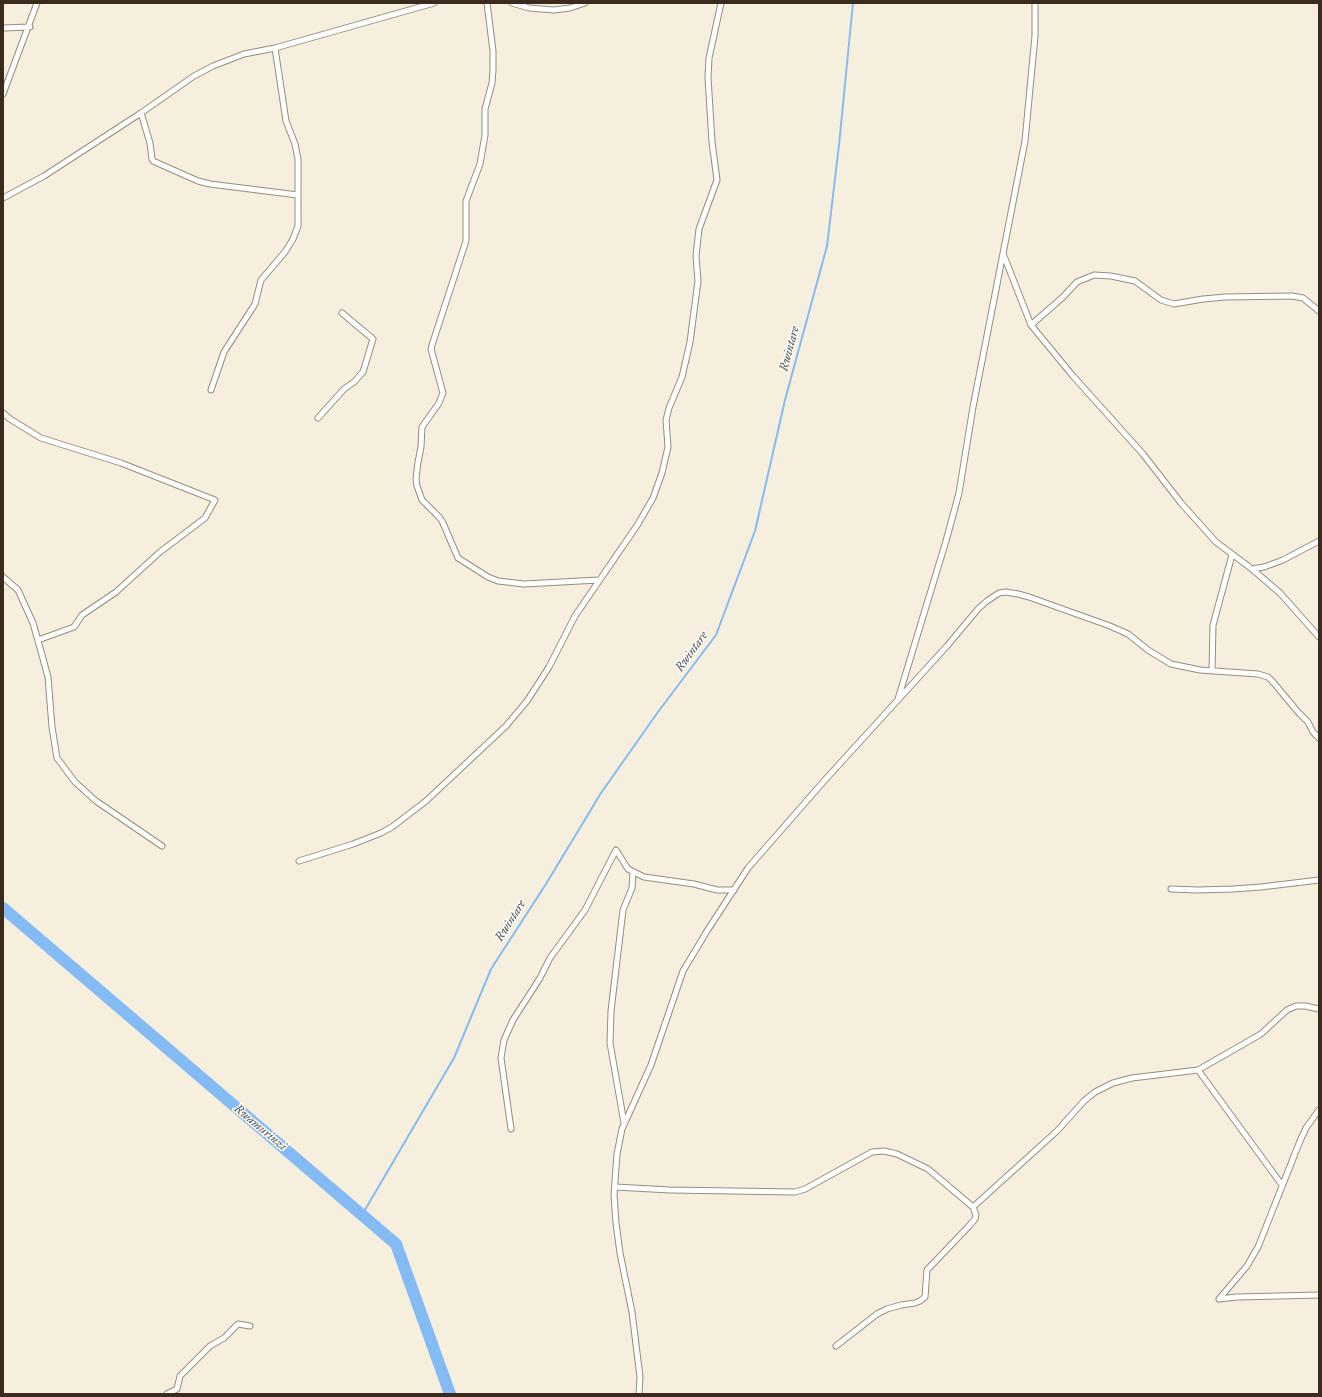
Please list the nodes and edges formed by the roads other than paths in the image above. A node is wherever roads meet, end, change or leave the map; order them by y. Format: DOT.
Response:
graph roads {
  1 [pos="37,3"];
  2 [pos="434,3"];
  3 [pos="488,3"];
  4 [pos="512,3"];
  5 [pos="585,3"];
  6 [pos="721,3"];
  7 [pos="1035,3"];
  8 [pos="37,14"];
  9 [pos="3,28"];
  10 [pos="275,48"];
  11 [pos="3,94"];
  12 [pos="141,113"];
  13 [pos="298,195"];
  14 [pos="3,198"];
  15 [pos="1003,255"];
  16 [pos="1319,311"];
  17 [pos="342,313"];
  18 [pos="1031,325"];
  19 [pos="211,390"];
  20 [pos="3,414"];
  21 [pos="318,418"];
  22 [pos="1319,541"];
  23 [pos="1232,555"];
  24 [pos="1252,569"];
  25 [pos="3,577"];
  26 [pos="599,580"];
  27 [pos="1319,637"];
  28 [pos="38,640"];
  29 [pos="1212,671"];
  30 [pos="898,700"];
  31 [pos="1319,738"];
  32 [pos="162,846"];
  33 [pos="299,861"];
  34 [pos="634,872"];
  35 [pos="1319,880"];
  36 [pos="1171,889"];
  37 [pos="734,890"];
  38 [pos="1319,1009"];
  39 [pos="1198,1070"];
  40 [pos="1319,1110"];
  41 [pos="624,1123"];
  42 [pos="511,1129"];
  43 [pos="1282,1185"];
  44 [pos="615,1186"];
  45 [pos="973,1207"];
  46 [pos="1319,1295"];
  47 [pos="250,1326"];
  48 [pos="836,1346"];
  49 [pos="167,1394"];
  50 [pos="639,1394"];
  1 -- 11 [label="street"];
  2 -- 10 [label="street"];
  3 -- 26 [label="street"];
  4 -- 5 [label="street"];
  6 -- 26 [label="street"];
  7 -- 15 [label="street"];
  8 -- 9 [label="street"];
  10 -- 12 [label="street"];
  10 -- 13 [label="street"];
  12 -- 13 [label="street"];
  12 -- 14 [label="street"];
  13 -- 19 [label="street"];
  15 -- 18 [label="street"];
  15 -- 30 [label="street"];
  16 -- 18 [label="street"];
  17 -- 21 [label="street"];
  18 -- 23 [label="street"];
  20 -- 28 [label="street"];
  22 -- 24 [label="street"];
  23 -- 24 [label="street"];
  23 -- 29 [label="street"];
  24 -- 27 [label="street"];
  25 -- 28 [label="street"];
  26 -- 33 [label="street"];
  28 -- 32 [label="street"];
  29 -- 30 [label="street"];
  29 -- 31 [label="street"];
  30 -- 37 [label="street"];
  34 -- 37 [label="street"];
  34 -- 41 [label="street"];
  34 -- 42 [label="street"];
  35 -- 36 [label="street"];
  37 -- 41 [label="street"];
  38 -- 39 [label="street"];
  39 -- 43 [label="street"];
  39 -- 45 [label="street"];
  40 -- 43 [label="street"];
  41 -- 44 [label="street"];
  43 -- 46 [label="street"];
  44 -- 45 [label="street"];
  44 -- 50 [label="street"];
  45 -- 48 [label="street"];
  47 -- 49 [label="street"];
}
